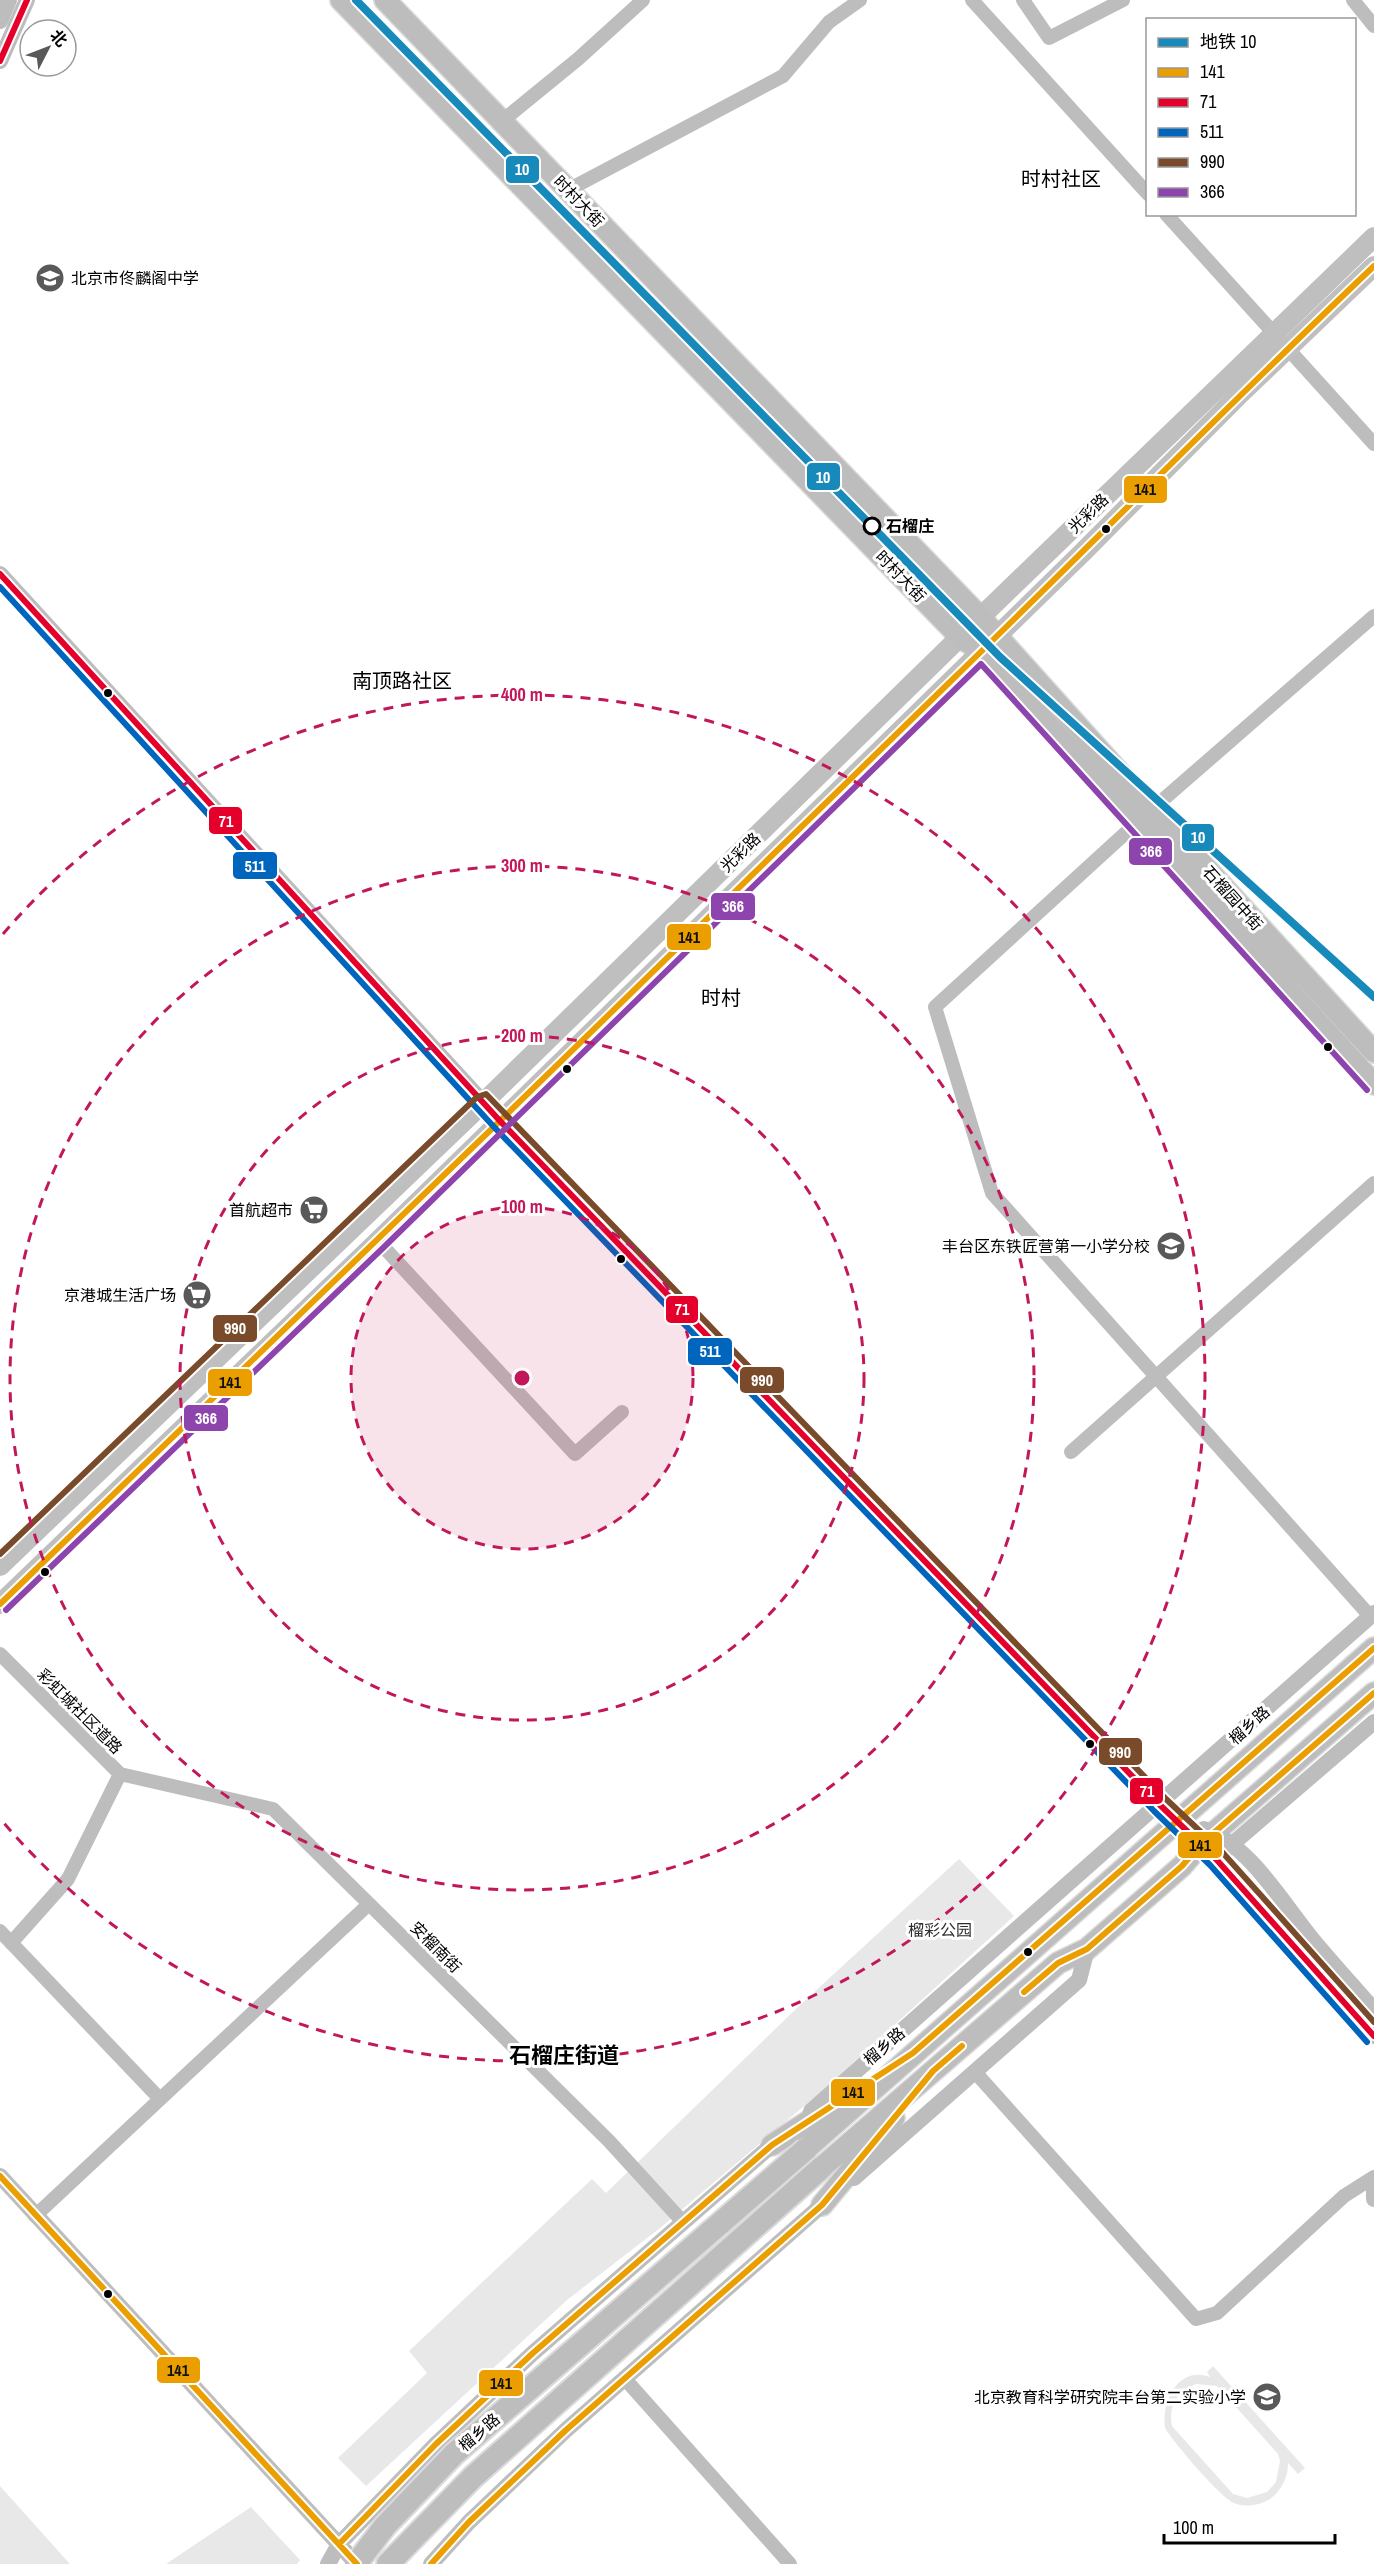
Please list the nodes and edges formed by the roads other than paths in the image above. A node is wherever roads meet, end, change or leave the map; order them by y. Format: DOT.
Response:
graph roads {
  1 [pos="9,0"];
  2 [pos="27,0"];
  3 [pos="341,0"];
  4 [pos="385,0"];
  5 [pos="643,0"];
  6 [pos="860,0"];
  7 [pos="972,0"];
  8 [pos="1023,0"];
  9 [pos="1123,0"];
  10 [pos="1353,0"];
  11 [pos="0,21"];
  12 [pos="1374,26"];
  13 [pos="0,61"];
  14 [pos="502,121"];
  15 [pos="568,190"];
  16 [pos="1146,192"];
  17 [pos="1168,216"];
  18 [pos="1374,237"];
  19 [pos="1374,266"];
  20 [pos="1281,342"];
  21 [pos="1374,444"];
  22 [pos="0,574"];
  23 [pos="1374,616"];
  24 [pos="980,617"];
  25 [pos="997,636"];
  26 [pos="960,637"];
  27 [pos="981,651"];
  28 [pos="1144,816"];
  29 [pos="1374,1052"];
  30 [pos="1374,1084"];
  31 [pos="483,1103"];
  32 [pos="500,1121"];
  33 [pos="1374,1184"];
  34 [pos="378,1241"];
  35 [pos="1155,1377"];
  36 [pos="622,1412"];
  37 [pos="1071,1452"];
  38 [pos="0,1566"];
  39 [pos="0,1604"];
  40 [pos="1372,1615"];
  41 [pos="1374,1648"];
  42 [pos="0,1654"];
  43 [pos="1374,1693"];
  44 [pos="1374,1722"];
  45 [pos="120,1774"];
  46 [pos="1160,1804"];
  47 [pos="1178,1820"];
  48 [pos="1216,1845"];
  49 [pos="369,1904"];
  50 [pos="0,1931"];
  51 [pos="11,1943"];
  52 [pos="1087,1949"];
  53 [pos="1374,2010"];
  54 [pos="1374,2036"];
  55 [pos="913,2053"];
  56 [pos="933,2071"];
  57 [pos="975,2072"];
  58 [pos="160,2099"];
  59 [pos="772,2145"];
  60 [pos="806,2148"];
  61 [pos="821,2168"];
  62 [pos="0,2176"];
  63 [pos="1374,2179"];
  64 [pos="1374,2199"];
  65 [pos="822,2205"];
  66 [pos="35,2216"];
  67 [pos="683,2222"];
  68 [pos="625,2379"];
  69 [pos="339,2544"];
  70 [pos="328,2564"];
  71 [pos="356,2564"];
  72 [pos="388,2564"];
  73 [pos="431,2564"];
  74 [pos="790,2564"];
  1 -- 11 [label="street"];
  2 -- 13 [label="street"];
  3 -- 26 [label="main road, 时村大街"];
  4 -- 14 [label="main road, 时村大街"];
  5 -- 14 [label="street"];
  6 -- 15 [label="street"];
  7 -- 16 [label="street"];
  8 -- 9 [label="street"];
  10 -- 12 [label="street"];
  14 -- 15 [label="main road, 时村大街"];
  15 -- 24 [label="main road, 时村大街"];
  17 -- 20 [label="street"];
  18 -- 20 [label="main road, 光彩路"];
  19 -- 20 [label="main road, 光彩路"];
  20 -- 21 [label="street"];
  20 -- 24 [label="main road, 光彩路"];
  20 -- 25 [label="main road, 光彩路"];
  22 -- 31 [label="street"];
  23 -- 28 [label="street"];
  24 -- 25 [label="main road, 时村大街"];
  24 -- 26 [label="main road, 光彩路"];
  25 -- 27 [label="main road, 光彩路"];
  25 -- 28 [label="main road, 石榴园中街"];
  26 -- 27 [label="main road, 石榴园中街"];
  26 -- 31 [label="main road, 光彩路"];
  27 -- 28 [label="main road, 石榴园中街"];
  27 -- 32 [label="main road, 光彩路"];
  28 -- 29 [label="main road, 石榴园中街"];
  28 -- 30 [label="main road, 石榴园中街"];
  28 -- 35 [label="street"];
  31 -- 32 [label="street"];
  31 -- 38 [label="main road, 光彩路"];
  32 -- 34 [label="main road, 光彩路"];
  32 -- 46 [label="street"];
  33 -- 35 [label="street"];
  34 -- 36 [label="street"];
  34 -- 39 [label="main road, 光彩路"];
  35 -- 37 [label="street"];
  35 -- 40 [label="street"];
  40 -- 46 [label="street, 榴乡路"];
  41 -- 47 [label="main road, 榴乡路"];
  42 -- 45 [label="street, 彩虹城社区道路"];
  43 -- 48 [label="main road, 榴乡路"];
  44 -- 48 [label="street, 榴乡路"];
  45 -- 49 [label="street, 安榴南街"];
  45 -- 51 [label="street, 彩虹城社区道路"];
  46 -- 47 [label="street"];
  46 -- 59 [label="street, 榴乡路"];
  47 -- 48 [label="street"];
  47 -- 55 [label="main road, 榴乡路"];
  48 -- 52 [label="main road, 榴乡路"];
  48 -- 53 [label="street"];
  48 -- 54 [label="street"];
  49 -- 58 [label="street"];
  49 -- 67 [label="street, 安榴南街"];
  50 -- 51 [label="street"];
  51 -- 58 [label="street"];
  52 -- 56 [label="main road, 榴乡路"];
  52 -- 57 [label="street"];
  55 -- 59 [label="main road"];
  55 -- 60 [label="main road, 榴乡路"];
  56 -- 61 [label="main road, 榴乡路"];
  56 -- 65 [label="main road"];
  57 -- 63 [label="street"];
  57 -- 65 [label="street"];
  58 -- 66 [label="street"];
  59 -- 67 [label="street, 榴乡路"];
  60 -- 71 [label="highway, 榴乡路, bridge"];
  61 -- 72 [label="highway, 榴乡路"];
  62 -- 66 [label="street"];
  63 -- 64 [label="street"];
  65 -- 68 [label="street"];
  66 -- 69 [label="street"];
  67 -- 69 [label="street, 榴乡路"];
  68 -- 73 [label="street"];
  68 -- 74 [label="street"];
  69 -- 70 [label="street, 榴乡路"];
  69 -- 71 [label="street"];
}
